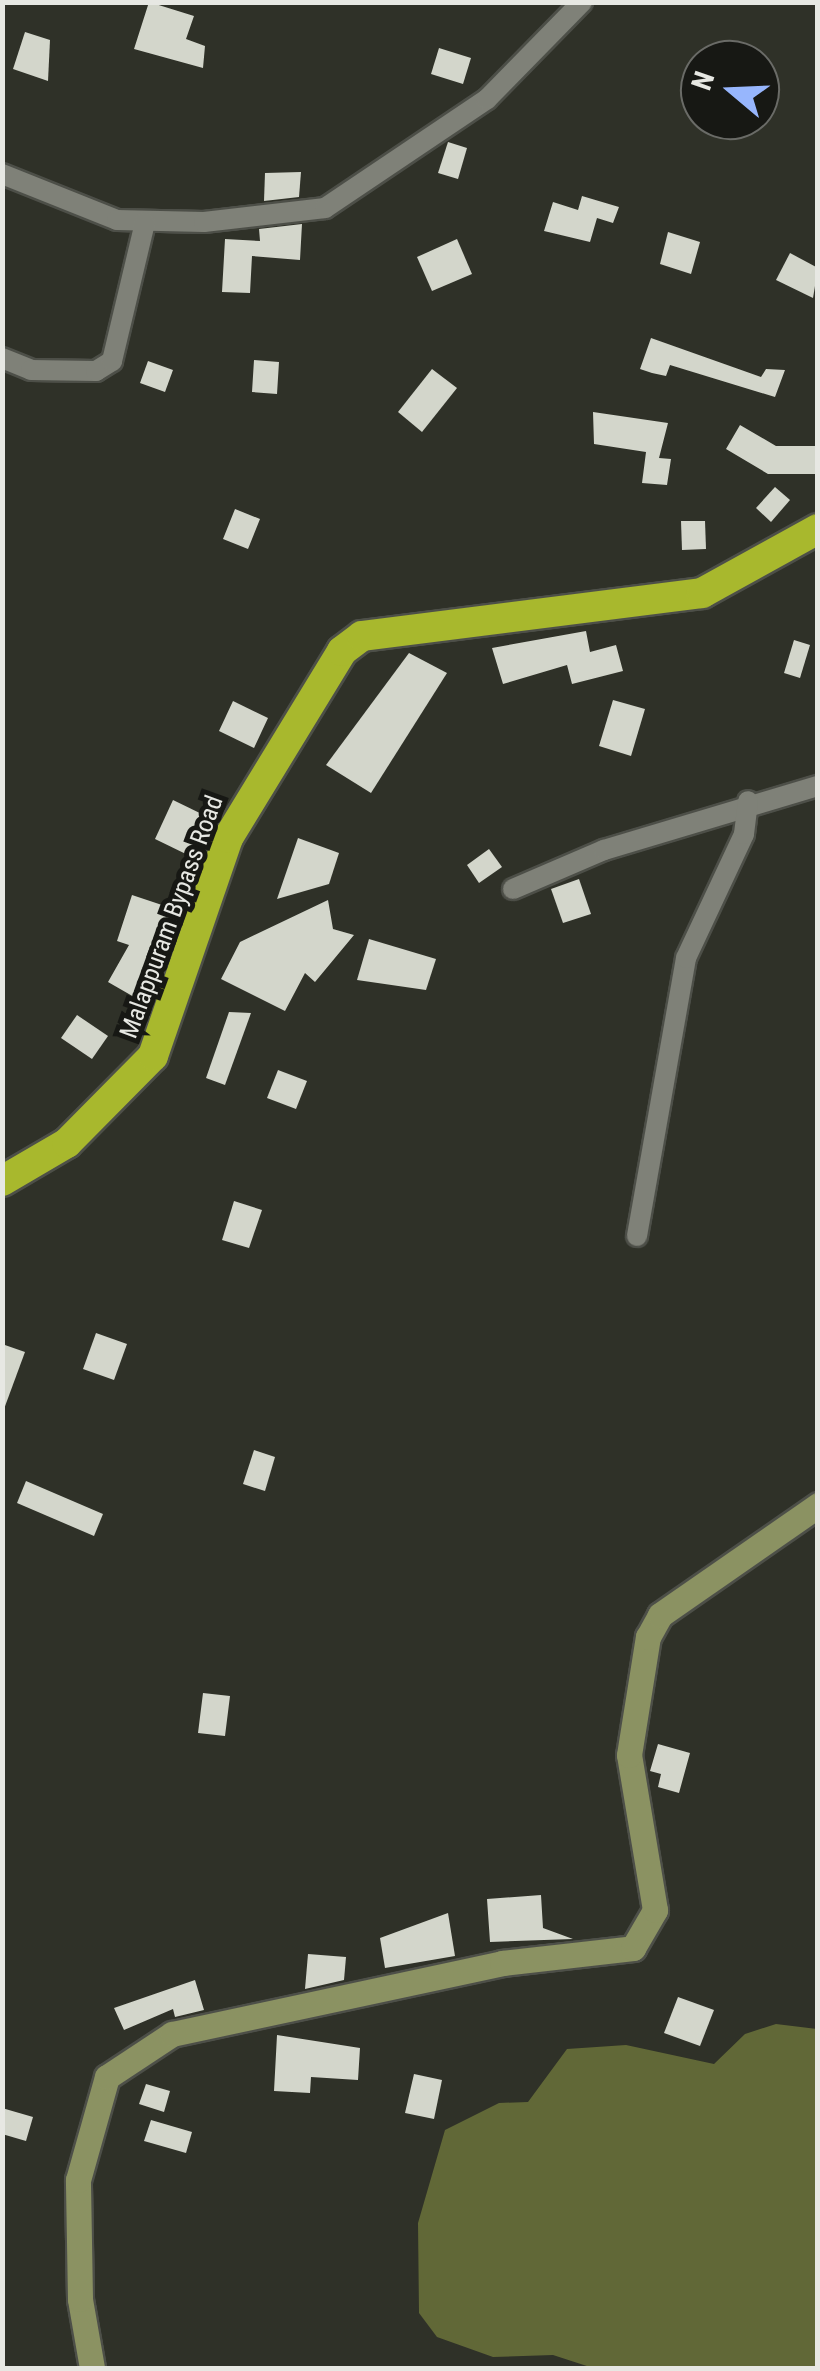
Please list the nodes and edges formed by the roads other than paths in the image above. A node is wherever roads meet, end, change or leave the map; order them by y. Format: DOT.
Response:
graph roads {
  1 [pos="582,2"];
  2 [pos="2,174"];
  3 [pos="145,223"];
  4 [pos="2,358"];
  5 [pos="818,529"];
  6 [pos="818,786"];
  7 [pos="748,801"];
  8 [pos="513,889"];
  9 [pos="2,1180"];
  10 [pos="637,1236"];
  11 [pos="818,1504"];
  12 [pos="92,2368"];
  1 -- 3 [label="street"];
  2 -- 3 [label="street"];
  3 -- 4 [label="street"];
  5 -- 9 [label="highway, Malappuram Bypass Road"];
  6 -- 7 [label="street"];
  7 -- 8 [label="street"];
  7 -- 10 [label="street"];
  11 -- 12 [label="street"];
}
